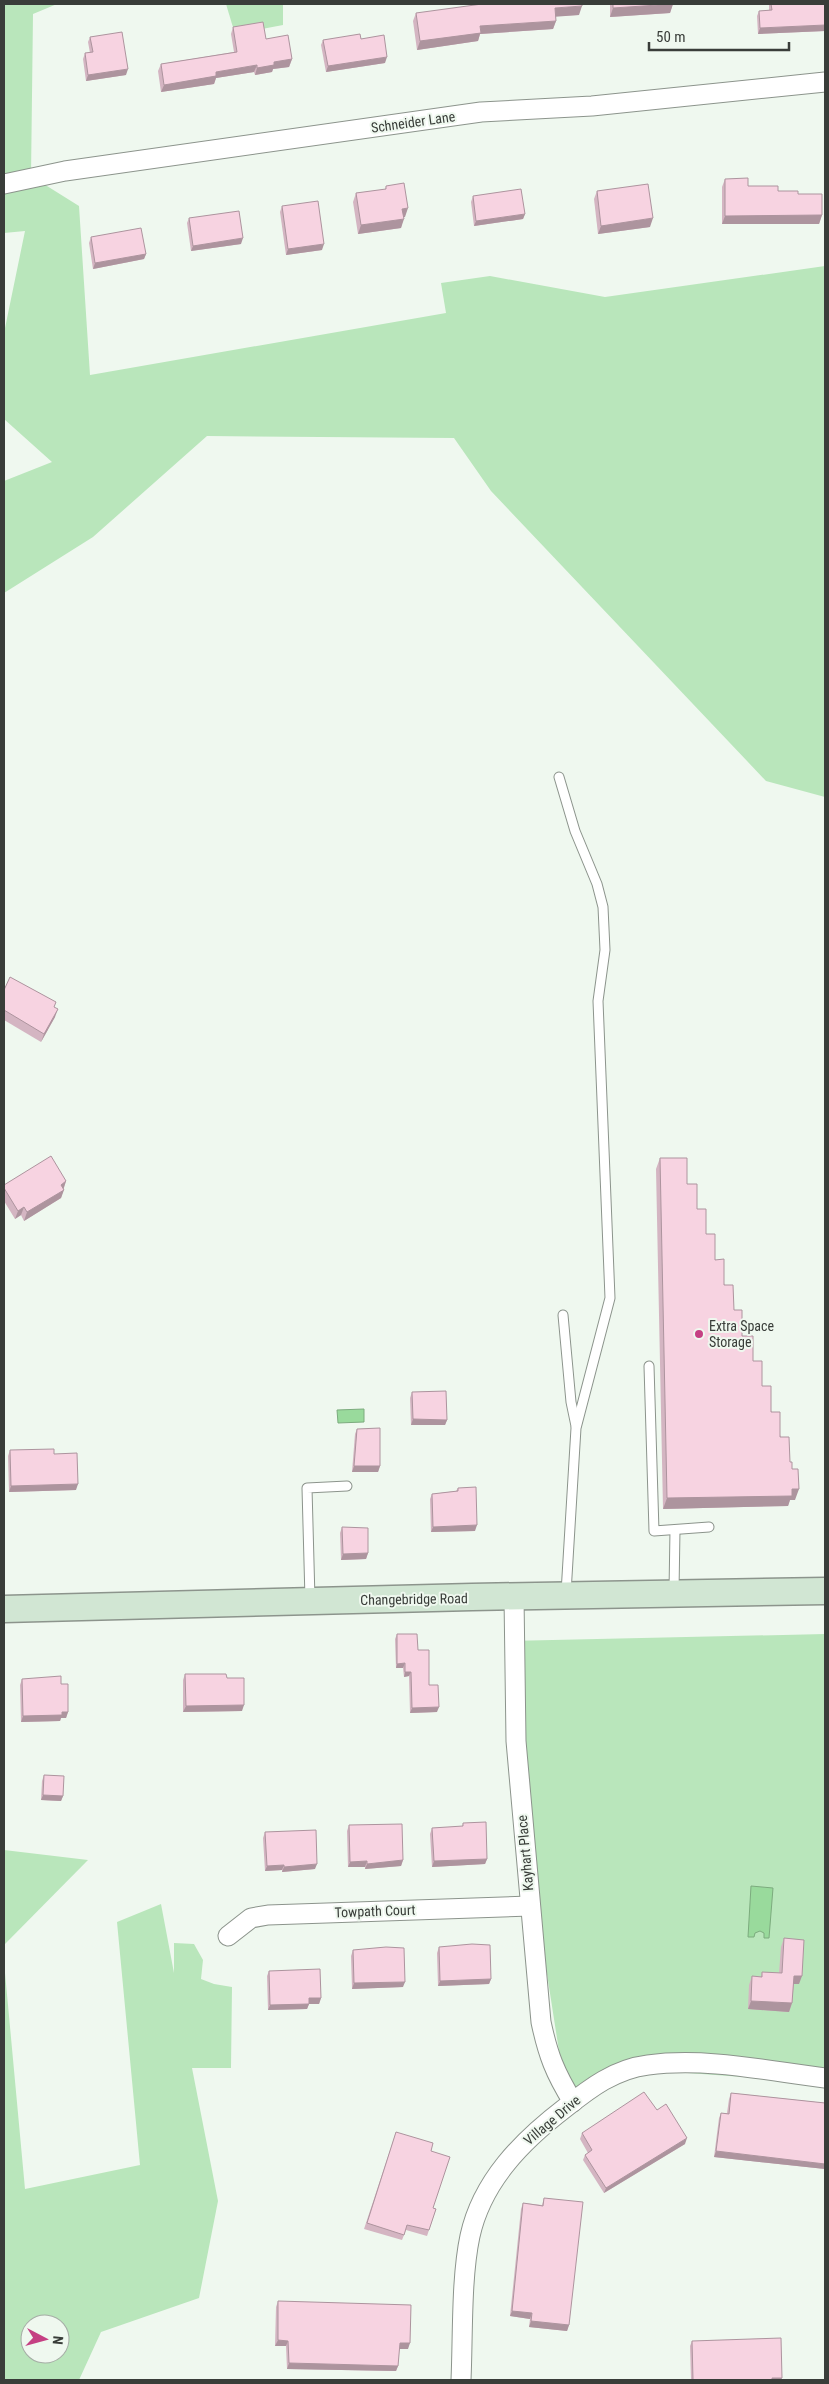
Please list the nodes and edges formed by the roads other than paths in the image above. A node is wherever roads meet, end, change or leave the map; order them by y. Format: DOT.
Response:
graph roads {
  1 [pos="825,82"];
  2 [pos="4,184"];
  3 [pos="559,777"];
  4 [pos="563,1315"];
  5 [pos="649,1366"];
  6 [pos="576,1428"];
  7 [pos="347,1486"];
  8 [pos="709,1527"];
  9 [pos="674,1530"];
  10 [pos="825,1591"];
  11 [pos="674,1594"];
  12 [pos="566,1596"];
  13 [pos="514,1597"];
  14 [pos="310,1601"];
  15 [pos="4,1609"];
  16 [pos="530,1906"];
  17 [pos="228,1936"];
  18 [pos="825,2078"];
  19 [pos="573,2102"];
  20 [pos="461,2380"];
  1 -- 2 [label="street, Schneider Lane"];
  3 -- 6 [label="lane"];
  4 -- 6 [label="lane"];
  5 -- 9 [label="lane"];
  6 -- 12 [label="lane"];
  7 -- 14 [label="lane"];
  8 -- 9 [label="lane"];
  9 -- 11 [label="lane"];
  10 -- 11 [label="main road, Changebridge Road"];
  11 -- 12 [label="main road, Changebridge Road"];
  12 -- 13 [label="main road, Changebridge Road"];
  13 -- 14 [label="main road, Changebridge Road"];
  13 -- 16 [label="street, Kayhart Place"];
  14 -- 15 [label="main road, Changebridge Road"];
  16 -- 17 [label="street, Towpath Court"];
  16 -- 19 [label="street, Kayhart Place"];
  18 -- 19 [label="street, Village Drive"];
  19 -- 20 [label="street, Village Drive"];
}
